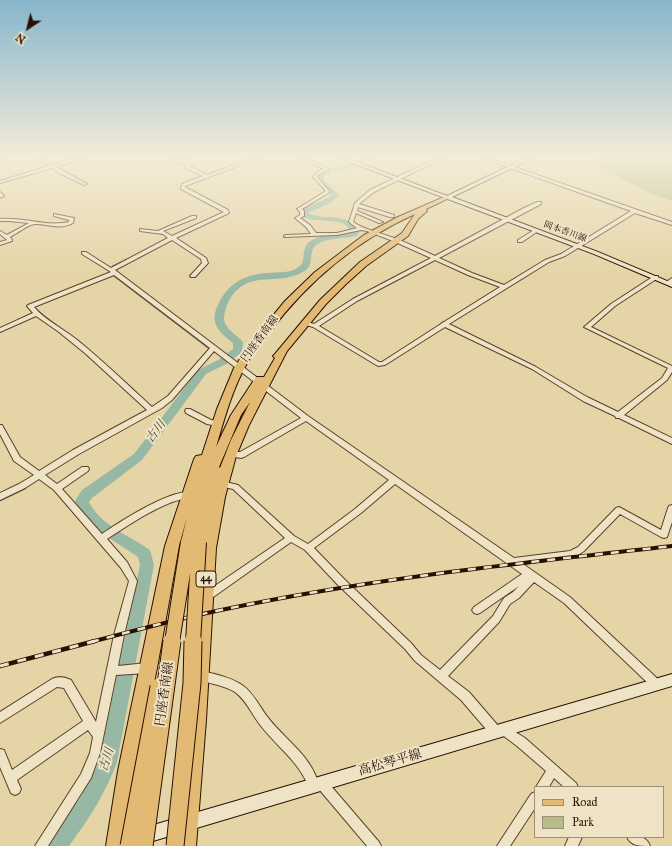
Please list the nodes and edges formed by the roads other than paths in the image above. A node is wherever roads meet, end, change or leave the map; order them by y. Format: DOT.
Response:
graph roads {
  1 [pos="199,196"];
  2 [pos="319,196"];
  3 [pos="366,196"];
  4 [pos="442,196"];
  5 [pos="449,196"];
  6 [pos="594,196"];
  7 [pos="446,198"];
  8 [pos="538,203"];
  9 [pos="357,204"];
  10 [pos="428,207"];
  11 [pos="354,211"];
  12 [pos="635,211"];
  13 [pos="56,215"];
  14 [pos="392,216"];
  15 [pos="194,217"];
  16 [pos="0,220"];
  17 [pos="506,220"];
  18 [pos="34,222"];
  19 [pos="381,222"];
  20 [pos="672,224"];
  21 [pos="360,229"];
  22 [pos="142,230"];
  23 [pos="160,231"];
  24 [pos="536,231"];
  25 [pos="0,232"];
  26 [pos="374,232"];
  27 [pos="314,234"];
  28 [pos="286,236"];
  29 [pos="7,237"];
  30 [pos="172,238"];
  31 [pos="395,240"];
  32 [pos="520,241"];
  33 [pos="0,244"];
  34 [pos="576,246"];
  35 [pos="84,253"];
  36 [pos="434,259"];
  37 [pos="113,272"];
  38 [pos="193,276"];
  39 [pos="656,277"];
  40 [pos="671,282"];
  41 [pos="504,287"];
  42 [pos="36,314"];
  43 [pos="444,324"];
  44 [pos="310,325"];
  45 [pos="0,330"];
  46 [pos="214,348"];
  47 [pos="239,367"];
  48 [pos="672,368"];
  49 [pos="261,384"];
  50 [pos="152,411"];
  51 [pos="188,411"];
  52 [pos="618,416"];
  53 [pos="306,418"];
  54 [pos="0,427"];
  55 [pos="216,429"];
  56 [pos="672,441"];
  57 [pos="226,451"];
  58 [pos="85,469"];
  59 [pos="40,475"];
  60 [pos="394,480"];
  61 [pos="222,484"];
  62 [pos="57,488"];
  63 [pos="187,495"];
  64 [pos="0,497"];
  65 [pos="672,508"];
  66 [pos="104,537"];
  67 [pos="291,538"];
  68 [pos="193,542"];
  69 [pos="308,548"];
  70 [pos="514,562"];
  71 [pos="531,575"];
  72 [pos="178,595"];
  73 [pos="205,598"];
  74 [pos="477,610"];
  75 [pos="144,669"];
  76 [pos="114,670"];
  77 [pos="201,676"];
  78 [pos="441,676"];
  79 [pos="672,680"];
  80 [pos="657,685"];
  81 [pos="0,718"];
  82 [pos="90,722"];
  83 [pos="500,731"];
  84 [pos="98,736"];
  85 [pos="0,754"];
  86 [pos="553,770"];
  87 [pos="10,778"];
  88 [pos="317,784"];
  89 [pos="543,786"];
  90 [pos="571,786"];
  91 [pos="15,789"];
  92 [pos="534,800"];
  93 [pos="189,822"];
  94 [pos="634,838"];
  95 [pos="41,846"];
  96 [pos="117,846"];
  97 [pos="144,846"];
  98 [pos="175,846"];
  99 [pos="187,846"];
  100 [pos="375,846"];
  101 [pos="503,846"];
  102 [pos="644,846"];
  1 -- 30 [label="street"];
  2 -- 27 [label="street"];
  3 -- 9 [label="street"];
  4 -- 7 [label="main road, 岡本香川線"];
  5 -- 7 [label="main road"];
  6 -- 12 [label="street"];
  7 -- 10 [label="main road, 円座香南線 / 44"];
  7 -- 17 [label="main road, 岡本香川線"];
  8 -- 17 [label="street"];
  9 -- 11 [label="street"];
  9 -- 14 [label="street"];
  10 -- 26 [label="main road, 円座香南線 / 44"];
  10 -- 31 [label="main road, 円座香南線 / 44"];
  11 -- 19 [label="street"];
  11 -- 21 [label="street"];
  12 -- 20 [label="street"];
  12 -- 34 [label="street"];
  13 -- 18 [label="street"];
  15 -- 23 [label="street"];
  16 -- 18 [label="street"];
  17 -- 24 [label="main road, 岡本香川線"];
  17 -- 36 [label="street"];
  18 -- 29 [label="street"];
  21 -- 26 [label="street"];
  21 -- 27 [label="street"];
  22 -- 23 [label="street"];
  23 -- 30 [label="street"];
  24 -- 32 [label="street"];
  24 -- 34 [label="main road, 岡本香川線"];
  25 -- 29 [label="street"];
  26 -- 31 [label="street"];
  26 -- 47 [label="main road, 円座香南線 / 44"];
  27 -- 28 [label="street"];
  29 -- 33 [label="street"];
  30 -- 37 [label="street"];
  30 -- 38 [label="street"];
  31 -- 36 [label="street"];
  31 -- 44 [label="main road, 円座香南線 / 44"];
  34 -- 39 [label="main road, 岡本香川線"];
  34 -- 41 [label="street"];
  35 -- 37 [label="street"];
  36 -- 41 [label="street"];
  36 -- 44 [label="street"];
  37 -- 42 [label="street"];
  37 -- 46 [label="street"];
  39 -- 40 [label="main road, 岡本香川線"];
  39 -- 48 [label="street"];
  41 -- 43 [label="street"];
  42 -- 45 [label="street"];
  42 -- 50 [label="street"];
  43 -- 44 [label="street"];
  43 -- 52 [label="street"];
  44 -- 49 [label="main road, 円座香南線 / 44"];
  46 -- 47 [label="street"];
  46 -- 50 [label="street"];
  47 -- 49 [label="street"];
  47 -- 55 [label="main road, 円座香南線 / 44"];
  48 -- 52 [label="street"];
  49 -- 53 [label="street"];
  49 -- 57 [label="main road, 44"];
  50 -- 59 [label="street"];
  51 -- 55 [label="street"];
  52 -- 56 [label="street"];
  53 -- 57 [label="street"];
  53 -- 60 [label="street"];
  54 -- 59 [label="street"];
  55 -- 63 [label="main road, 44"];
  55 -- 68 [label="main road, 円座香南線 / 44"];
  57 -- 61 [label="main road, 44"];
  57 -- 68 [label="main road, 44"];
  58 -- 62 [label="street"];
  59 -- 62 [label="street"];
  59 -- 64 [label="street"];
  60 -- 69 [label="street"];
  60 -- 70 [label="street"];
  61 -- 67 [label="street"];
  61 -- 73 [label="main road, 44"];
  62 -- 66 [label="street"];
  63 -- 66 [label="street"];
  63 -- 75 [label="main road, 44"];
  65 -- 70 [label="street"];
  66 -- 76 [label="street"];
  67 -- 69 [label="street"];
  67 -- 73 [label="street"];
  68 -- 72 [label="main road, 円座香南線 / 44, bridge"];
  68 -- 98 [label="main road, 44, bridge"];
  69 -- 78 [label="street"];
  70 -- 71 [label="street"];
  71 -- 74 [label="street"];
  71 -- 78 [label="street"];
  71 -- 80 [label="street"];
  72 -- 96 [label="main road, 44, bridge"];
  72 -- 97 [label="main road, 円座香南線 / 44, bridge"];
  73 -- 77 [label="main road, 44"];
  75 -- 76 [label="street"];
  75 -- 96 [label="main road, 44"];
  76 -- 84 [label="street"];
  77 -- 88 [label="street"];
  77 -- 93 [label="main road, 44"];
  78 -- 83 [label="street"];
  79 -- 80 [label="main road, 高松琴平線"];
  80 -- 83 [label="main road, 高松琴平線"];
  81 -- 82 [label="street"];
  82 -- 84 [label="street"];
  82 -- 87 [label="street"];
  83 -- 86 [label="street"];
  83 -- 88 [label="main road, 高松琴平線"];
  84 -- 95 [label="street"];
  85 -- 87 [label="street"];
  86 -- 89 [label="street"];
  86 -- 90 [label="street"];
  87 -- 91 [label="street"];
  88 -- 93 [label="main road, 高松琴平線"];
  88 -- 100 [label="street"];
  92 -- 101 [label="street"];
  93 -- 96 [label="main road, 高松琴平線"];
  93 -- 99 [label="main road, 44"];
  94 -- 102 [label="street"];
}
